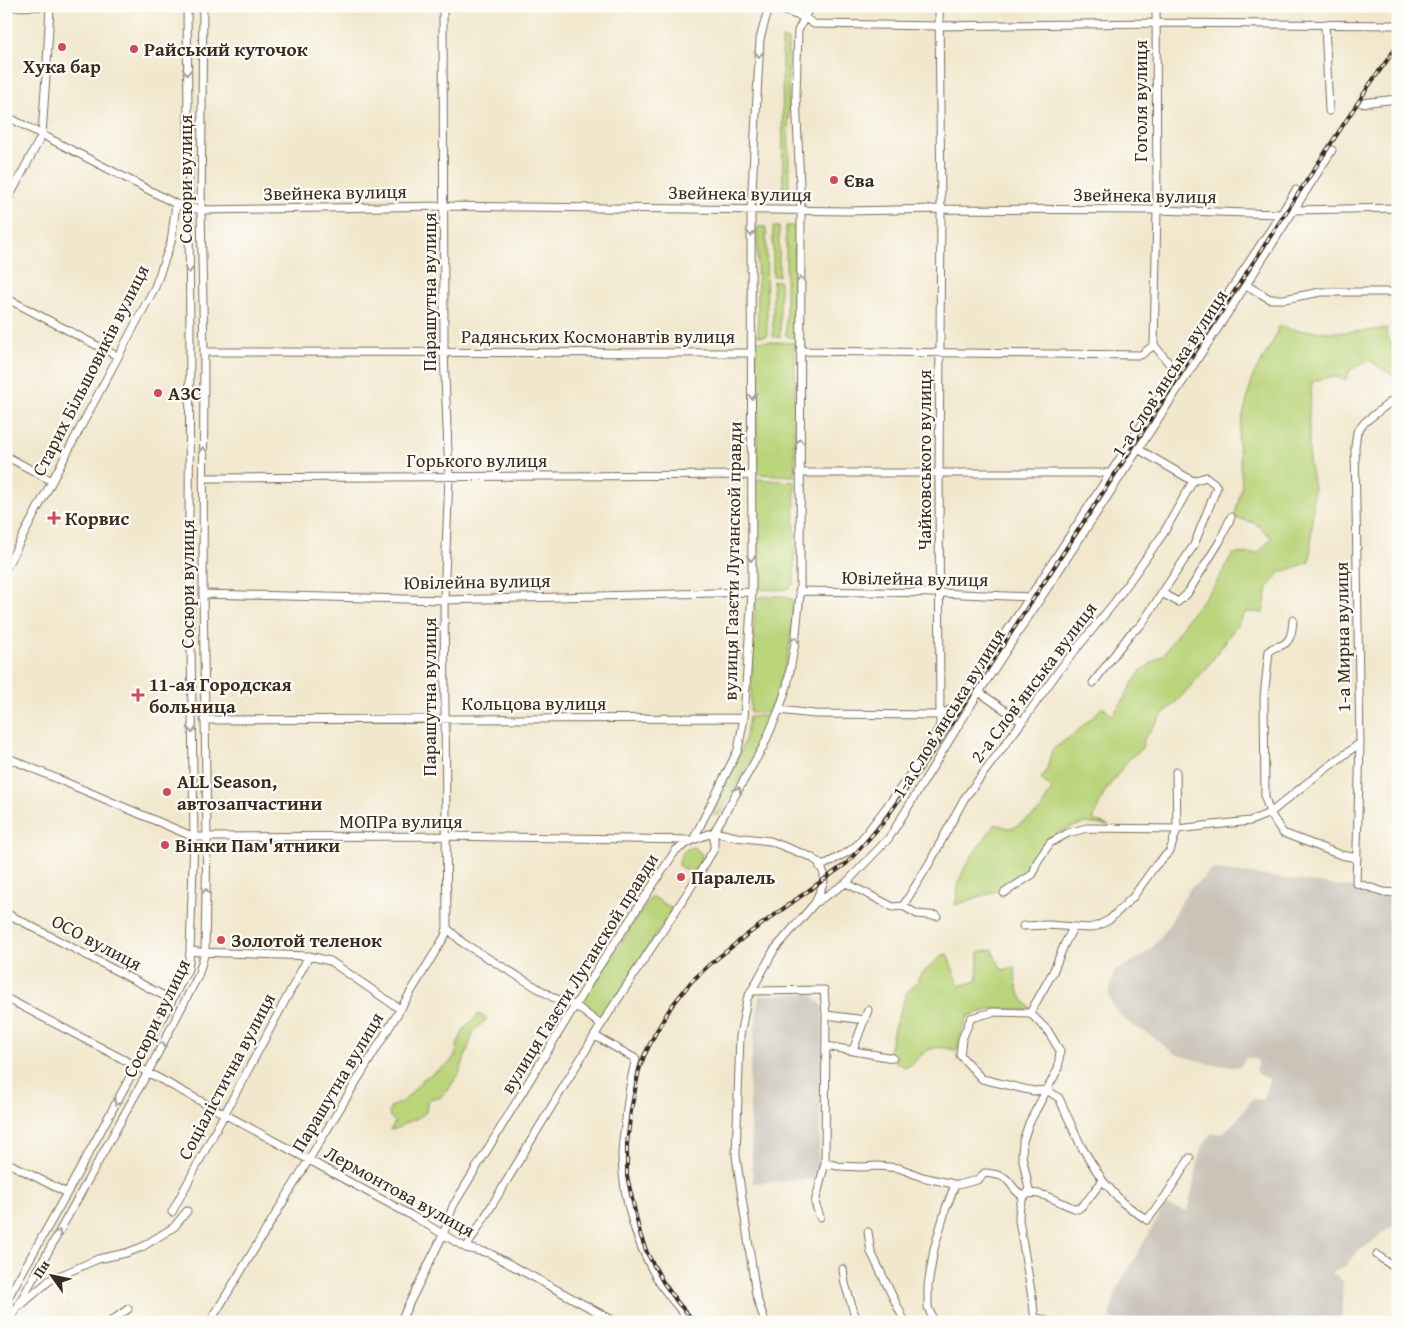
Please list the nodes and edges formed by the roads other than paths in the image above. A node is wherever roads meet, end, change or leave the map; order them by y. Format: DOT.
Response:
graph roads {
  1 [pos="50,6"];
  2 [pos="59,6"];
  3 [pos="187,6"];
  4 [pos="203,6"];
  5 [pos="443,6"];
  6 [pos="452,6"];
  7 [pos="458,6"];
  8 [pos="770,6"];
  9 [pos="810,6"];
  10 [pos="939,6"];
  11 [pos="1156,6"];
  12 [pos="6,7"];
  13 [pos="805,18"];
  14 [pos="1156,24"];
  15 [pos="1325,24"];
  16 [pos="1398,25"];
  17 [pos="939,26"];
  18 [pos="46,63"];
  19 [pos="46,75"];
  20 [pos="1398,99"];
  21 [pos="1361,103"];
  22 [pos="1328,111"];
  23 [pos="6,116"];
  24 [pos="42,135"];
  25 [pos="1332,150"];
  26 [pos="1296,190"];
  27 [pos="6,203"];
  28 [pos="176,204"];
  29 [pos="445,206"];
  30 [pos="188,208"];
  31 [pos="1398,208"];
  32 [pos="750,209"];
  33 [pos="801,209"];
  34 [pos="941,209"];
  35 [pos="201,210"];
  36 [pos="1157,210"];
  37 [pos="1293,210"];
  38 [pos="1280,214"];
  39 [pos="1246,286"];
  40 [pos="1398,289"];
  41 [pos="6,298"];
  42 [pos="1154,345"];
  43 [pos="800,351"];
  44 [pos="204,352"];
  45 [pos="444,352"];
  46 [pos="752,353"];
  47 [pos="940,354"];
  48 [pos="117,356"];
  49 [pos="1176,372"];
  50 [pos="1398,396"];
  51 [pos="1138,449"];
  52 [pos="6,456"];
  53 [pos="939,472"];
  54 [pos="1111,472"];
  55 [pos="799,473"];
  56 [pos="751,475"];
  57 [pos="449,477"];
  58 [pos="203,478"];
  59 [pos="52,481"];
  60 [pos="1193,481"];
  61 [pos="1231,517"];
  62 [pos="6,568"];
  63 [pos="799,591"];
  64 [pos="752,592"];
  65 [pos="940,593"];
  66 [pos="1162,593"];
  67 [pos="203,594"];
  68 [pos="1030,597"];
  69 [pos="444,600"];
  70 [pos="1293,620"];
  71 [pos="1092,683"];
  72 [pos="979,692"];
  73 [pos="779,710"];
  74 [pos="940,715"];
  75 [pos="744,718"];
  76 [pos="204,720"];
  77 [pos="445,720"];
  78 [pos="1022,722"];
  79 [pos="1360,743"];
  80 [pos="6,757"];
  81 [pos="1176,772"];
  82 [pos="1270,813"];
  83 [pos="1177,829"];
  84 [pos="714,832"];
  85 [pos="446,836"];
  86 [pos="194,837"];
  87 [pos="204,838"];
  88 [pos="693,840"];
  89 [pos="1357,858"];
  90 [pos="820,867"];
  91 [pos="846,883"];
  92 [pos="1004,893"];
  93 [pos="1398,893"];
  94 [pos="814,903"];
  95 [pos="903,906"];
  96 [pos="6,912"];
  97 [pos="937,916"];
  98 [pos="1024,926"];
  99 [pos="447,928"];
  100 [pos="1074,928"];
  101 [pos="190,950"];
  102 [pos="205,952"];
  103 [pos="309,956"];
  104 [pos="751,991"];
  105 [pos="6,998"];
  106 [pos="172,1000"];
  107 [pos="576,1005"];
  108 [pos="400,1009"];
  109 [pos="868,1010"];
  110 [pos="1030,1012"];
  111 [pos="826,1016"];
  112 [pos="865,1020"];
  113 [pos="601,1025"];
  114 [pos="595,1036"];
  115 [pos="826,1046"];
  116 [pos="853,1050"];
  117 [pos="893,1058"];
  118 [pos="136,1066"];
  119 [pos="148,1072"];
  120 [pos="1047,1090"];
  121 [pos="225,1114"];
  122 [pos="1190,1158"];
  123 [pos="309,1160"];
  124 [pos="6,1162"];
  125 [pos="825,1162"];
  126 [pos="1103,1181"];
  127 [pos="955,1185"];
  128 [pos="67,1193"];
  129 [pos="1023,1196"];
  130 [pos="187,1211"];
  131 [pos="172,1212"];
  132 [pos="820,1217"];
  133 [pos="868,1232"];
  134 [pos="443,1235"];
  135 [pos="466,1248"];
  136 [pos="1377,1255"];
  137 [pos="843,1269"];
  138 [pos="1398,1270"];
  139 [pos="6,1300"];
  140 [pos="17,1309"];
  141 [pos="128,1309"];
  142 [pos="1035,1319"];
  143 [pos="9,1322"];
  144 [pos="110,1322"];
  145 [pos="210,1322"];
  146 [pos="400,1322"];
  147 [pos="616,1322"];
  148 [pos="690,1322"];
  149 [pos="766,1322"];
  150 [pos="857,1322"];
  151 [pos="905,1322"];
  152 [pos="934,1322"];
  153 [pos="1050,1322"];
  1 -- 2 [label="street"];
  1 -- 12 [label="street"];
  1 -- 18 [label="street"];
  3 -- 30 [label="street, Сосюри вулиця, one-way"];
  4 -- 35 [label="street, Сосюри вулиця"];
  5 -- 29 [label="street, Парашутна вулиця"];
  6 -- 7 [label="street"];
  8 -- 13 [label="street"];
  8 -- 32 [label="street, вулиця Газєти Луганской правди, one-way"];
  9 -- 13 [label="street"];
  10 -- 17 [label="street, Чайковського вулиця"];
  11 -- 14 [label="street, Гоголя вулиця"];
  13 -- 17 [label="street"];
  13 -- 33 [label="street"];
  14 -- 15 [label="street"];
  14 -- 17 [label="street"];
  14 -- 36 [label="street, Гоголя вулиця"];
  15 -- 16 [label="street"];
  15 -- 22 [label="street"];
  17 -- 34 [label="street, Чайковського вулиця"];
  19 -- 24 [label="street"];
  20 -- 21 [label="street"];
  23 -- 24 [label="street"];
  24 -- 27 [label="street"];
  24 -- 28 [label="street"];
  25 -- 37 [label="street, 1-а Слов’янська вулиця"];
  26 -- 38 [label="street"];
  28 -- 30 [label="street"];
  28 -- 48 [label="street, Старих Більшовиків вулиця"];
  29 -- 32 [label="street, Звейнека вулиця"];
  29 -- 35 [label="street, Звейнека вулиця"];
  29 -- 45 [label="street, Парашутна вулиця"];
  30 -- 35 [label="street"];
  30 -- 86 [label="street, Сосюри вулиця, one-way"];
  31 -- 37 [label="street"];
  32 -- 33 [label="street, Звейнека вулиця"];
  32 -- 46 [label="street, вулиця Газєти Луганской правди, one-way"];
  33 -- 34 [label="street, Звейнека вулиця"];
  43 -- 33 [label="street, one-way"];
  34 -- 36 [label="street, Звейнека вулиця"];
  34 -- 47 [label="street, Чайковського вулиця"];
  35 -- 44 [label="street, Сосюри вулиця"];
  36 -- 38 [label="street, Звейнека вулиця"];
  36 -- 42 [label="street, Гоголя вулиця"];
  37 -- 39 [label="street, 1-а Слов’янська вулиця"];
  38 -- 49 [label="street"];
  39 -- 40 [label="street"];
  39 -- 51 [label="street, 1-а Слов’янська вулиця"];
  41 -- 48 [label="street"];
  42 -- 47 [label="street"];
  42 -- 49 [label="street"];
  43 -- 47 [label="street"];
  55 -- 43 [label="street, one-way"];
  44 -- 45 [label="street, Радянських Космонавтів вулиця"];
  58 -- 44 [label="street, Сосюри вулиця, one-way"];
  45 -- 46 [label="street, Радянських Космонавтів вулиця"];
  45 -- 57 [label="street, Парашутна вулиця"];
  46 -- 56 [label="street, вулиця Газєти Луганской правди, one-way"];
  47 -- 53 [label="street, Чайковського вулиця"];
  48 -- 59 [label="street, Старих Більшовиків вулиця"];
  49 -- 54 [label="street"];
  50 -- 79 [label="street, 1-а Мирна вулиця"];
  51 -- 60 [label="street"];
  51 -- 72 [label="street, 1-а Слов’янська вулиця"];
  52 -- 59 [label="street"];
  53 -- 54 [label="street"];
  53 -- 55 [label="street"];
  53 -- 65 [label="street, Чайковського вулиця"];
  54 -- 68 [label="street"];
  55 -- 63 [label="street"];
  56 -- 57 [label="street, Горького вулиця"];
  56 -- 64 [label="street, вулиця Газєти Луганской правди, one-way"];
  57 -- 58 [label="street, Горького вулиця"];
  57 -- 69 [label="street, Парашутна вулиця"];
  58 -- 67 [label="street, Сосюри вулиця"];
  59 -- 62 [label="street, Старих Більшовиків вулиця"];
  60 -- 66 [label="street"];
  60 -- 78 [label="street, 2-а Слов’янська вулиця"];
  61 -- 66 [label="street"];
  63 -- 65 [label="street, Ювілейна вулиця"];
  73 -- 63 [label="street, one-way"];
  64 -- 69 [label="street, Ювілейна вулиця"];
  64 -- 75 [label="street, вулиця Газєти Луганской правди"];
  65 -- 68 [label="street, Ювілейна вулиця"];
  65 -- 74 [label="street, Чайковського вулиця"];
  66 -- 71 [label="street"];
  67 -- 69 [label="street, Ювілейна вулиця"];
  67 -- 76 [label="street, Сосюри вулиця"];
  68 -- 74 [label="street"];
  69 -- 77 [label="street, Парашутна вулиця"];
  70 -- 82 [label="street"];
  72 -- 78 [label="street"];
  72 -- 91 [label="street, 1-а Слов’янська вулиця"];
  73 -- 74 [label="street"];
  84 -- 73 [label="street, one-way"];
  74 -- 90 [label="street, Чайковського вулиця"];
  75 -- 77 [label="street, Кольцова вулиця"];
  75 -- 88 [label="street, вулиця Газєти Луганской правди"];
  76 -- 77 [label="street, Кольцова вулиця"];
  76 -- 87 [label="street, Сосюри вулиця"];
  77 -- 85 [label="street, Парашутна вулиця"];
  78 -- 95 [label="street, 2-а Слов’янська вулиця"];
  79 -- 82 [label="street"];
  79 -- 89 [label="street, 1-а Мирна вулиця"];
  80 -- 86 [label="street, МОПРа вулиця"];
  81 -- 83 [label="street"];
  82 -- 83 [label="street"];
  82 -- 89 [label="street"];
  83 -- 92 [label="street"];
  83 -- 100 [label="street"];
  84 -- 88 [label="street"];
  84 -- 90 [label="street"];
  84 -- 113 [label="street"];
  85 -- 87 [label="street, МОПРа вулиця"];
  85 -- 88 [label="street, МОПРа вулиця"];
  85 -- 99 [label="street, Парашутна вулиця"];
  86 -- 87 [label="street, МОПРа вулиця"];
  86 -- 101 [label="street, Сосюри вулиця"];
  102 -- 87 [label="street, Сосюри вулиця, one-way"];
  88 -- 107 [label="street, вулиця Газєти Луганской правди"];
  89 -- 93 [label="street, 1-а Мирна вулиця"];
  90 -- 94 [label="street"];
  91 -- 94 [label="street, 1-а Слов’янська вулиця"];
  91 -- 95 [label="street"];
  94 -- 104 [label="street, 1-а Слов’янська вулиця"];
  95 -- 97 [label="street"];
  96 -- 106 [label="street, ОСО вулиця"];
  98 -- 100 [label="street"];
  99 -- 107 [label="street"];
  99 -- 108 [label="street, Парашутна вулиця"];
  100 -- 110 [label="street"];
  101 -- 102 [label="street"];
  101 -- 106 [label="street, Сосюри вулиця"];
  102 -- 103 [label="street"];
  119 -- 102 [label="street, Сосюри вулиця, one-way"];
  103 -- 108 [label="street"];
  103 -- 121 [label="street, Соціалістична вулиця"];
  104 -- 111 [label="street"];
  104 -- 149 [label="street, 1-а Слов’янська вулиця"];
  105 -- 118 [label="street, Лермонтова вулиця"];
  106 -- 118 [label="street, Сосюри вулиця"];
  107 -- 113 [label="street"];
  107 -- 134 [label="street, вулиця Газєти Луганской правди"];
  108 -- 123 [label="street, Парашутна вулиця"];
  109 -- 112 [label="street"];
  110 -- 120 [label="street"];
  110 -- 120 [label="street"];
  111 -- 112 [label="street"];
  111 -- 115 [label="street"];
  112 -- 116 [label="street"];
  113 -- 114 [label="street"];
  114 -- 135 [label="street"];
  114 -- 148 [label="street"];
  115 -- 116 [label="street"];
  115 -- 125 [label="street"];
  116 -- 117 [label="street"];
  118 -- 119 [label="street, Лермонтова вулиця"];
  118 -- 128 [label="street, Сосюри вулиця, one-way"];
  119 -- 121 [label="street, Лермонтова вулиця"];
  140 -- 119 [label="street, Сосюри вулиця, one-way"];
  120 -- 126 [label="street"];
  120 -- 129 [label="street"];
  121 -- 123 [label="street, Лермонтова вулиця"];
  121 -- 131 [label="street, Соціалістична вулиця"];
  122 -- 126 [label="street"];
  123 -- 134 [label="street, Лермонтова вулиця"];
  123 -- 145 [label="street, Парашутна вулиця"];
  124 -- 128 [label="street"];
  125 -- 127 [label="street"];
  125 -- 132 [label="street"];
  126 -- 129 [label="street"];
  127 -- 129 [label="street"];
  127 -- 152 [label="street"];
  128 -- 139 [label="street, Сосюри вулиця"];
  129 -- 142 [label="street"];
  130 -- 140 [label="street"];
  133 -- 151 [label="street"];
  134 -- 135 [label="street, Лермонтова вулиця"];
  134 -- 146 [label="street, вулиця Газєти Луганской правди"];
  135 -- 147 [label="street, Лермонтова вулиця"];
  136 -- 138 [label="street"];
  137 -- 150 [label="street"];
  140 -- 143 [label="street, Сосюри вулиця"];
  141 -- 144 [label="street"];
  142 -- 153 [label="street"];
}
